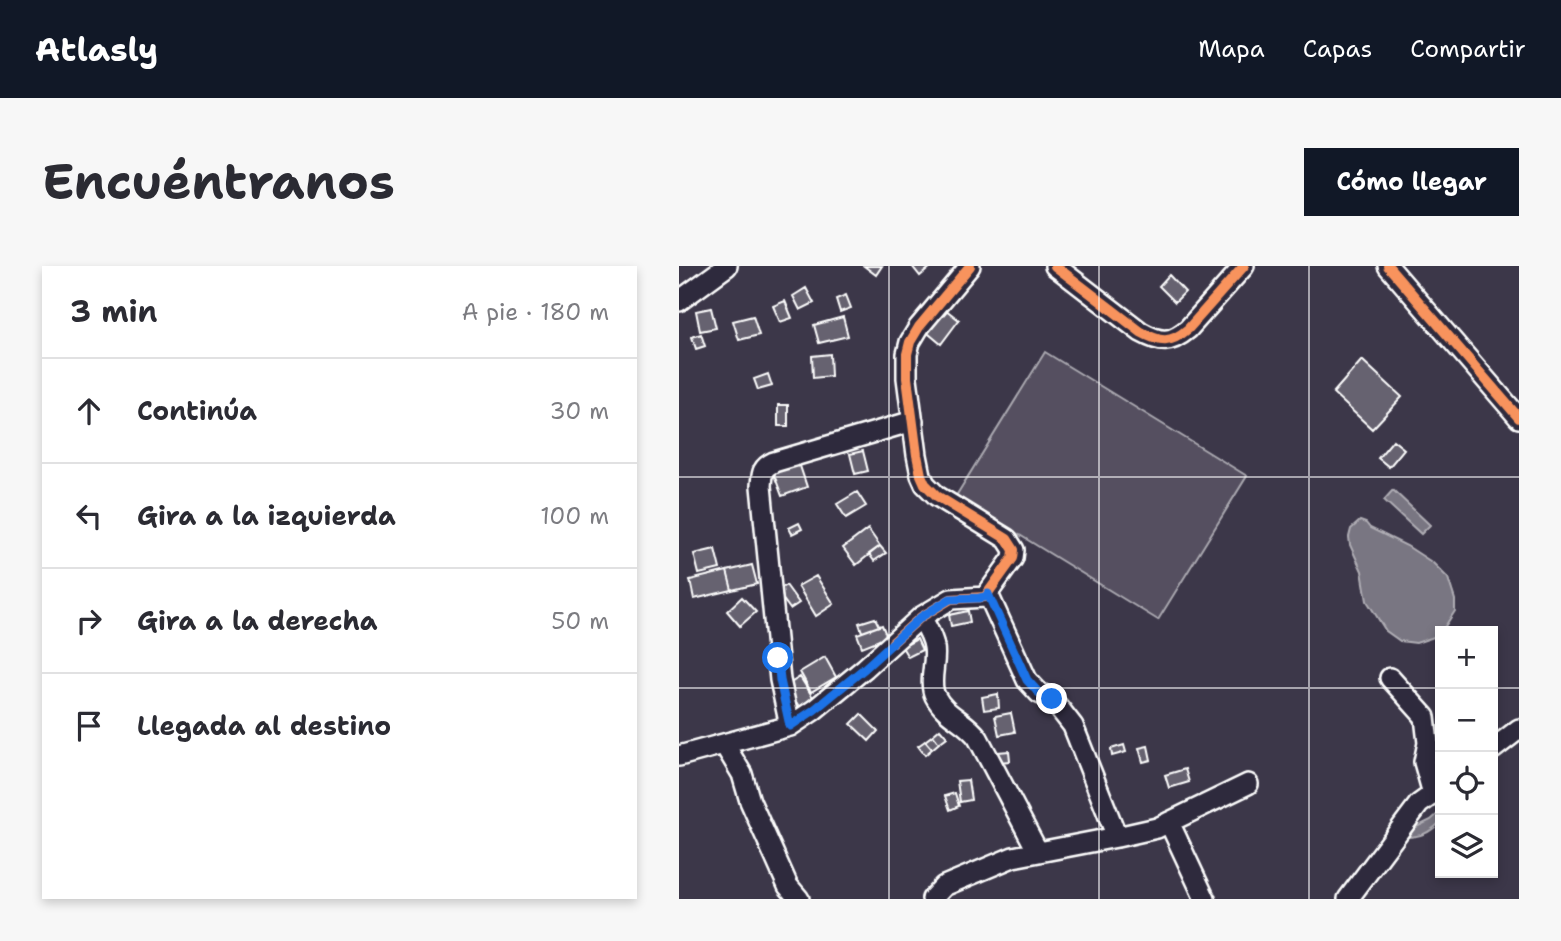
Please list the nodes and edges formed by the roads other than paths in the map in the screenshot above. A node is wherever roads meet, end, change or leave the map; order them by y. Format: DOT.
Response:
graph roads {
  1 [pos="727,266"];
  2 [pos="970,266"];
  3 [pos="1055,266"];
  4 [pos="1244,266"];
  5 [pos="1388,266"];
  6 [pos="679,302"];
  7 [pos="1519,418"];
  8 [pos="913,421"];
  9 [pos="988,594"];
  10 [pos="921,617"];
  11 [pos="1390,678"];
  12 [pos="790,726"];
  13 [pos="1519,729"];
  14 [pos="724,744"];
  15 [pos="1498,745"];
  16 [pos="679,756"];
  17 [pos="1248,785"];
  18 [pos="1435,790"];
  19 [pos="1435,793"];
  20 [pos="1169,822"];
  21 [pos="1117,837"];
  22 [pos="1038,852"];
  23 [pos="799,899"];
  24 [pos="932,899"];
  25 [pos="1205,899"];
  26 [pos="1348,899"];
  1 -- 6 [label="street"];
  2 -- 8 [label="street"];
  3 -- 4 [label="street"];
  5 -- 7 [label="street"];
  8 -- 9 [label="street"];
  8 -- 12 [label="street"];
  9 -- 10 [label="street"];
  9 -- 21 [label="street"];
  10 -- 12 [label="street"];
  10 -- 22 [label="street"];
  11 -- 18 [label="street"];
  12 -- 14 [label="street"];
  13 -- 15 [label="street"];
  14 -- 16 [label="street"];
  14 -- 23 [label="street"];
  17 -- 20 [label="street"];
  19 -- 26 [label="street"];
  20 -- 21 [label="street"];
  20 -- 25 [label="street"];
  21 -- 22 [label="street"];
  22 -- 24 [label="street"];
}
